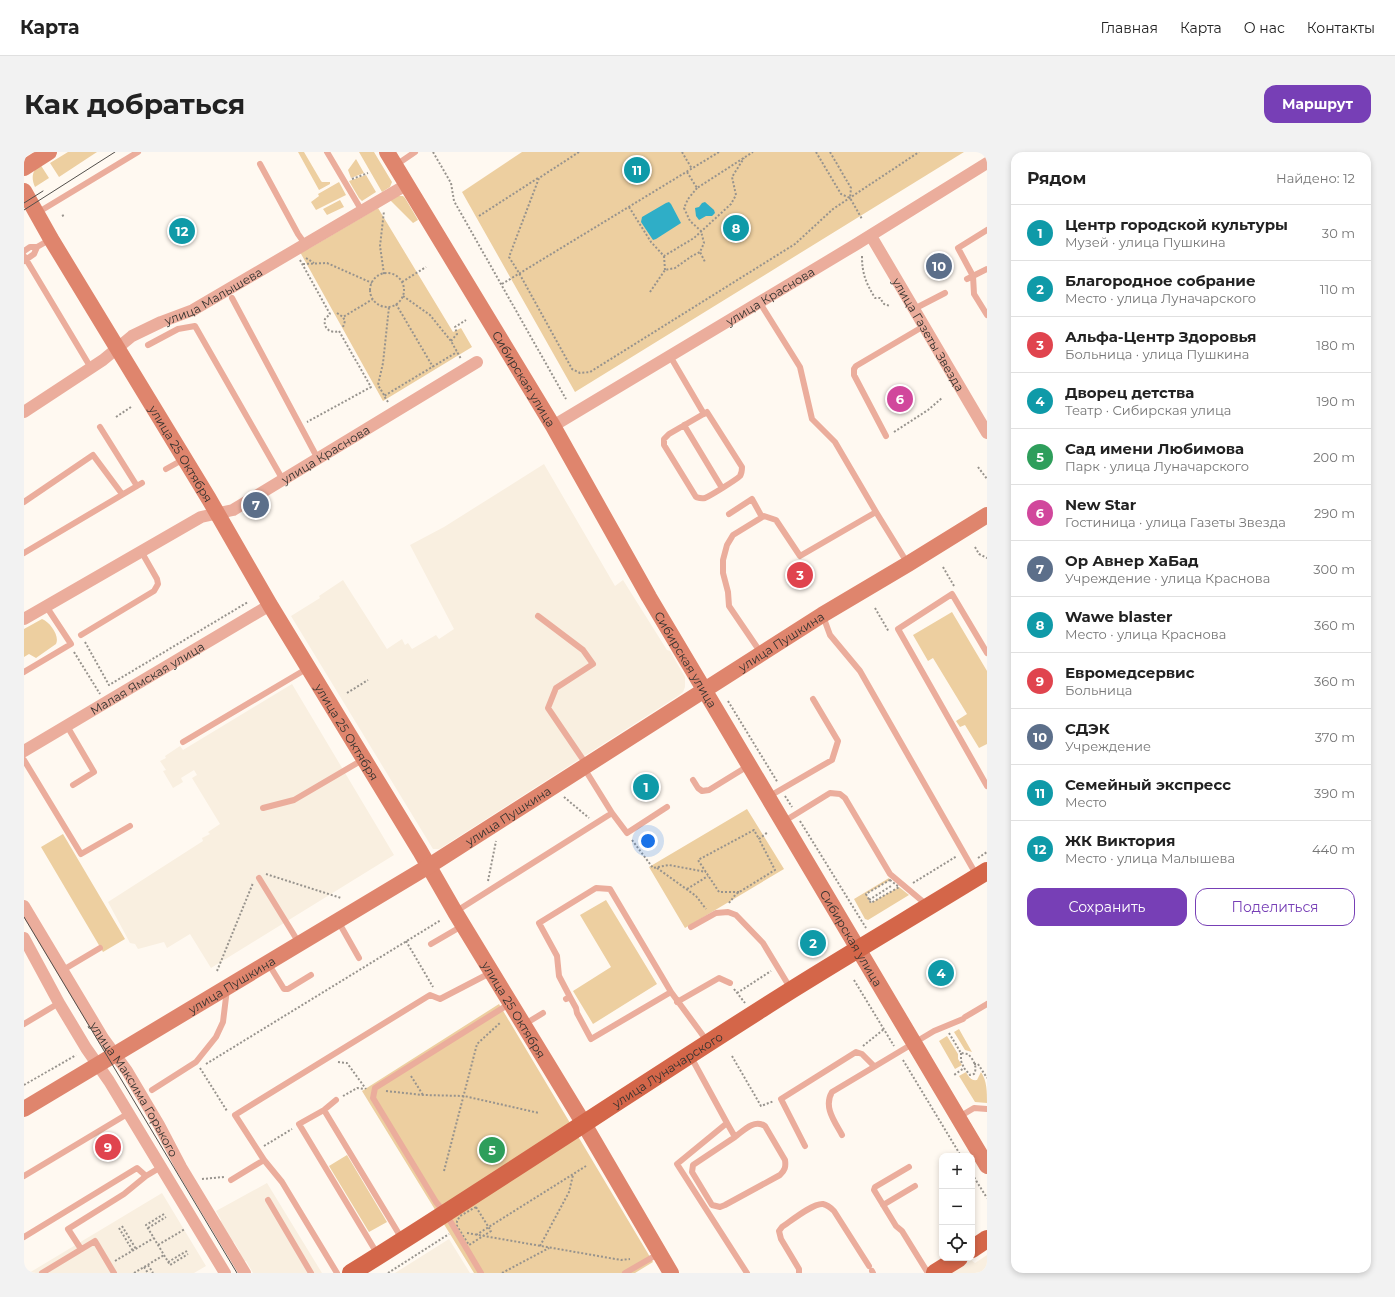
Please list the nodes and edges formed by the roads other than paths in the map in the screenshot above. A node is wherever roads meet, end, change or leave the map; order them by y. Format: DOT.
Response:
graph roads {
  1 [pos="49,152"];
  2 [pos="138,152"];
  3 [pos="327,152"];
  4 [pos="415,152"];
  5 [pos="391,159"];
  6 [pos="987,163"];
  7 [pos="260,164"];
  8 [pos="24,168"];
  9 [pos="406,185"];
  10 [pos="24,191"];
  11 [pos="362,211"];
  12 [pos="37,213"];
  13 [pos="987,230"];
  14 [pos="870,236"];
  15 [pos="39,244"];
  16 [pos="305,244"];
  17 [pos="24,251"];
  18 [pos="25,259"];
  19 [pos="987,270"];
  20 [pos="973,276"];
  21 [pos="967,279"];
  22 [pos="945,292"];
  23 [pos="232,298"];
  24 [pos="760,303"];
  25 [pos="914,310"];
  26 [pos="987,315"];
  27 [pos="924,326"];
  28 [pos="148,345"];
  29 [pos="118,348"];
  30 [pos="670,356"];
  31 [pos="472,366"];
  32 [pos="91,368"];
  33 [pos="24,412"];
  34 [pos="704,414"];
  35 [pos="684,425"];
  36 [pos="552,426"];
  37 [pos="100,427"];
  38 [pos="985,427"];
  39 [pos="886,436"];
  40 [pos="184,458"];
  41 [pos="318,459"];
  42 [pos="166,469"];
  43 [pos="283,480"];
  44 [pos="722,488"];
  45 [pos="122,494"];
  46 [pos="24,502"];
  47 [pos="876,512"];
  48 [pos="217,513"];
  49 [pos="729,514"];
  50 [pos="987,515"];
  51 [pos="762,517"];
  52 [pos="141,551"];
  53 [pos="24,552"];
  54 [pos="908,564"];
  55 [pos="270,605"];
  56 [pos="46,606"];
  57 [pos="822,615"];
  58 [pos="538,616"];
  59 [pos="24,619"];
  60 [pos="81,635"];
  61 [pos="987,653"];
  62 [pos="762,654"];
  63 [pos="308,668"];
  64 [pos="24,672"];
  65 [pos="705,691"];
  66 [pos="813,699"];
  67 [pos="67,726"];
  68 [pos="182,742"];
  69 [pos="24,751"];
  70 [pos="364,759"];
  71 [pos="24,760"];
  72 [pos="749,765"];
  73 [pos="585,766"];
  74 [pos="693,780"];
  75 [pos="986,783"];
  76 [pos="73,785"];
  77 [pos="768,797"];
  78 [pos="667,807"];
  79 [pos="263,808"];
  80 [pos="612,813"];
  81 [pos="783,822"];
  82 [pos="130,826"];
  83 [pos="429,866"];
  84 [pos="982,874"];
  85 [pos="259,878"];
  86 [pos="24,906"];
  87 [pos="929,906"];
  88 [pos="459,919"];
  89 [pos="338,921"];
  90 [pos="691,927"];
  91 [pos="24,938"];
  92 [pos="431,944"];
  93 [pos="300,945"];
  94 [pos="100,948"];
  95 [pos="859,950"];
  96 [pos="359,958"];
  97 [pos="268,963"];
  98 [pos="63,970"];
  99 [pos="492,972"];
  100 [pos="311,975"];
  101 [pos="730,983"];
  102 [pos="228,988"];
  103 [pos="792,990"];
  104 [pos="671,992"];
  105 [pos="677,1002"];
  106 [pos="59,1003"];
  107 [pos="510,1003"];
  108 [pos="987,1004"];
  109 [pos="543,1013"];
  110 [pos="24,1024"];
  111 [pos="524,1025"];
  112 [pos="708,1044"];
  113 [pos="914,1044"];
  114 [pos="115,1054"];
  115 [pos="690,1056"];
  116 [pos="98,1065"];
  117 [pos="874,1066"];
  118 [pos="152,1090"];
  119 [pos="336,1100"];
  120 [pos="24,1109"];
  121 [pos="987,1109"];
  122 [pos="324,1110"];
  123 [pos="129,1112"];
  124 [pos="958,1118"];
  125 [pos="727,1123"];
  126 [pos="584,1124"];
  127 [pos="842,1135"];
  128 [pos="735,1137"];
  129 [pos="805,1146"];
  130 [pos="985,1156"];
  131 [pos="264,1160"];
  132 [pos="161,1166"];
  133 [pos="909,1167"];
  134 [pos="24,1176"];
  135 [pos="146,1176"];
  136 [pos="231,1180"];
  137 [pos="915,1186"];
  138 [pos="268,1200"];
  139 [pos="883,1205"];
  140 [pos="446,1214"];
  141 [pos="24,1237"];
  142 [pos="987,1239"];
  143 [pos="403,1241"];
  144 [pos="975,1247"];
  145 [pos="81,1249"];
  146 [pos="659,1253"];
  147 [pos="378,1256"];
  148 [pos="872,1270"];
  149 [pos="42,1273"];
  150 [pos="114,1273"];
  151 [pos="224,1273"];
  152 [pos="244,1273"];
  153 [pos="311,1273"];
  154 [pos="337,1273"];
  155 [pos="351,1273"];
  156 [pos="481,1273"];
  157 [pos="625,1273"];
  158 [pos="671,1273"];
  159 [pos="746,1273"];
  160 [pos="800,1273"];
  161 [pos="928,1273"];
  1 -- 8 [label="main road"];
  2 -- 12 [label="lane"];
  3 -- 11 [label="lane"];
  4 -- 5 [label="lane"];
  5 -- 9 [label="main road, Сибирская улица"];
  6 -- 14 [label="street, улица Краснова"];
  7 -- 16 [label="lane"];
  9 -- 11 [label="street, улица Малышева"];
  9 -- 36 [label="main road, Сибирская улица"];
  10 -- 12 [label="main road, улица 25 Октября"];
  11 -- 16 [label="street, улица Малышева"];
  12 -- 15 [label="main road, улица 25 Октября"];
  13 -- 20 [label="lane"];
  14 -- 24 [label="street, улица Краснова"];
  14 -- 25 [label="street, улица Газеты Звезда"];
  15 -- 17 [label="lane"];
  15 -- 18 [label="lane"];
  15 -- 29 [label="main road, улица 25 Октября"];
  16 -- 29 [label="street, улица Малышева"];
  18 -- 32 [label="lane"];
  19 -- 20 [label="lane"];
  20 -- 21 [label="lane"];
  20 -- 26 [label="lane"];
  22 -- 25 [label="lane"];
  23 -- 41 [label="lane"];
  24 -- 30 [label="street, улица Краснова"];
  24 -- 47 [label="lane"];
  25 -- 27 [label="street, улица Газеты Звезда"];
  27 -- 38 [label="street, улица Газеты Звезда"];
  27 -- 39 [label="lane"];
  28 -- 43 [label="lane"];
  29 -- 32 [label="street, улица Малышева"];
  29 -- 40 [label="main road, улица 25 Октября"];
  30 -- 34 [label="lane"];
  30 -- 36 [label="street, улица Краснова"];
  31 -- 41 [label="street, улица Краснова"];
  32 -- 33 [label="street, улица Малышева"];
  34 -- 35 [label="lane"];
  34 -- 44 [label="lane"];
  35 -- 44 [label="lane"];
  35 -- 44 [label="lane"];
  36 -- 65 [label="main road, Сибирская улица"];
  37 -- 45 [label="lane"];
  40 -- 42 [label="lane"];
  40 -- 48 [label="main road, улица 25 Октября"];
  41 -- 43 [label="street, улица Краснова"];
  43 -- 48 [label="street, улица Краснова"];
  45 -- 46 [label="lane"];
  45 -- 53 [label="lane"];
  47 -- 51 [label="lane"];
  47 -- 54 [label="lane"];
  48 -- 52 [label="street, улица Краснова"];
  48 -- 55 [label="main road, улица 25 Октября"];
  49 -- 51 [label="lane"];
  50 -- 54 [label="main road, улица Пушкина"];
  51 -- 62 [label="lane"];
  52 -- 56 [label="street, улица Краснова"];
  52 -- 60 [label="lane"];
  54 -- 57 [label="main road, улица Пушкина"];
  55 -- 63 [label="main road, улица 25 Октября"];
  55 -- 67 [label="street, Малая Ямская улица"];
  56 -- 59 [label="street, улица Краснова"];
  56 -- 64 [label="lane"];
  57 -- 62 [label="main road, улица Пушкина"];
  57 -- 84 [label="lane"];
  58 -- 73 [label="lane"];
  61 -- 75 [label="lane"];
  62 -- 65 [label="main road, улица Пушкина"];
  63 -- 68 [label="lane"];
  63 -- 70 [label="main road, улица 25 Октября"];
  65 -- 72 [label="main road, Сибирская улица"];
  65 -- 73 [label="main road, улица Пушкина"];
  66 -- 77 [label="lane"];
  67 -- 69 [label="street, Малая Ямская улица"];
  67 -- 76 [label="lane"];
  70 -- 79 [label="lane"];
  70 -- 83 [label="main road, улица 25 Октября"];
  71 -- 82 [label="lane"];
  72 -- 74 [label="lane"];
  72 -- 77 [label="main road, Сибирская улица"];
  73 -- 80 [label="lane"];
  73 -- 83 [label="main road, улица Пушкина"];
  77 -- 81 [label="main road, Сибирская улица"];
  78 -- 80 [label="lane"];
  80 -- 88 [label="lane"];
  81 -- 87 [label="lane"];
  81 -- 95 [label="main road, Сибирская улица"];
  83 -- 88 [label="main road, улица 25 Октября"];
  83 -- 89 [label="main road, улица Пушкина"];
  84 -- 87 [label="main road, улица Луначарского"];
  85 -- 93 [label="lane"];
  86 -- 98 [label="street, улица Максима Горького"];
  87 -- 95 [label="main road, улица Луначарского"];
  88 -- 92 [label="lane"];
  88 -- 99 [label="main road, улица 25 Октября"];
  89 -- 93 [label="main road, улица Пушкина"];
  89 -- 96 [label="lane"];
  90 -- 103 [label="lane"];
  91 -- 106 [label="street, улица Максима Горького"];
  93 -- 97 [label="main road, улица Пушкина"];
  94 -- 98 [label="lane"];
  95 -- 103 [label="main road, улица Луначарского"];
  95 -- 113 [label="main road, Сибирская улица"];
  97 -- 100 [label="lane"];
  97 -- 102 [label="main road, улица Пушкина"];
  98 -- 114 [label="street, улица Максима Горького"];
  99 -- 107 [label="main road, улица 25 Октября"];
  99 -- 131 [label="lane"];
  101 -- 105 [label="lane"];
  102 -- 114 [label="main road, улица Пушкина"];
  102 -- 118 [label="lane"];
  103 -- 112 [label="main road, улица Луначарского"];
  104 -- 104 [label="lane"];
  104 -- 105 [label="lane"];
  105 -- 112 [label="lane"];
  106 -- 110 [label="lane"];
  106 -- 116 [label="street, улица Максима Горького"];
  107 -- 111 [label="main road, улица 25 Октября"];
  107 -- 140 [label="lane"];
  108 -- 113 [label="lane"];
  109 -- 111 [label="lane"];
  111 -- 126 [label="main road, улица 25 Октября"];
  112 -- 115 [label="main road, улица Луначарского"];
  113 -- 117 [label="lane"];
  113 -- 124 [label="main road, Сибирская улица"];
  114 -- 116 [label="main road, улица Пушкина"];
  114 -- 152 [label="street, улица Максима Горького"];
  115 -- 125 [label="lane"];
  115 -- 126 [label="main road, улица Луначарского"];
  116 -- 120 [label="main road, улица Пушкина"];
  116 -- 123 [label="street, улица Максима Горького"];
  117 -- 127 [label="lane"];
  117 -- 129 [label="lane"];
  119 -- 122 [label="lane"];
  121 -- 124 [label="lane"];
  122 -- 143 [label="lane"];
  122 -- 147 [label="lane"];
  123 -- 132 [label="street, улица Максима Горького"];
  123 -- 134 [label="lane"];
  124 -- 130 [label="main road, Сибирская улица"];
  125 -- 128 [label="lane"];
  125 -- 159 [label="lane"];
  126 -- 140 [label="main road, улица Луначарского"];
  126 -- 146 [label="main road, улица 25 Октября"];
  128 -- 128 [label="lane"];
  131 -- 136 [label="lane"];
  131 -- 154 [label="lane"];
  132 -- 135 [label="lane"];
  132 -- 151 [label="street, улица Максима Горького"];
  133 -- 139 [label="lane"];
  135 -- 141 [label="lane"];
  135 -- 145 [label="lane"];
  137 -- 139 [label="lane"];
  138 -- 153 [label="lane"];
  139 -- 161 [label="lane"];
  140 -- 143 [label="main road, улица Луначарского"];
  140 -- 156 [label="lane"];
  142 -- 144 [label="main road"];
  143 -- 147 [label="main road, улица Луначарского"];
  145 -- 149 [label="lane"];
  145 -- 150 [label="lane"];
  146 -- 157 [label="lane"];
  146 -- 158 [label="main road, улица 25 Октября"];
  147 -- 155 [label="main road, улица Луначарского"];
  148 -- 160 [label="lane"];
}
